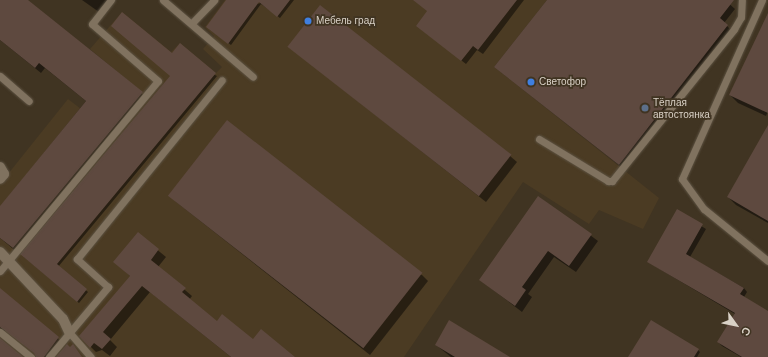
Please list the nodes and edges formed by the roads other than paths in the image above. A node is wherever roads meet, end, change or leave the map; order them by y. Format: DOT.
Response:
graph roads {
  1 [pos="111,0"];
  2 [pos="163,0"];
  3 [pos="214,0"];
  4 [pos="742,0"];
  5 [pos="762,0"];
  6 [pos="192,23"];
  7 [pos="0,76"];
  8 [pos="253,77"];
  9 [pos="222,80"];
  10 [pos="30,100"];
  11 [pos="539,139"];
  12 [pos="0,167"];
  13 [pos="0,180"];
  14 [pos="0,252"];
  15 [pos="8,260"];
  16 [pos="768,261"];
  17 [pos="0,270"];
  18 [pos="0,332"];
  19 [pos="69,332"];
  20 [pos="30,357"];
  21 [pos="49,357"];
  22 [pos="91,357"];
  1 -- 15 [label="lane"];
  2 -- 6 [label="lane"];
  3 -- 6 [label="lane"];
  4 -- 11 [label="lane"];
  5 -- 16 [label="lane"];
  6 -- 8 [label="lane"];
  7 -- 10 [label="lane"];
  9 -- 19 [label="lane"];
  12 -- 13 [label="street"];
  14 -- 15 [label="street"];
  15 -- 17 [label="lane"];
  15 -- 19 [label="street"];
  18 -- 20 [label="lane"];
  19 -- 21 [label="lane"];
  19 -- 22 [label="lane"];
}
